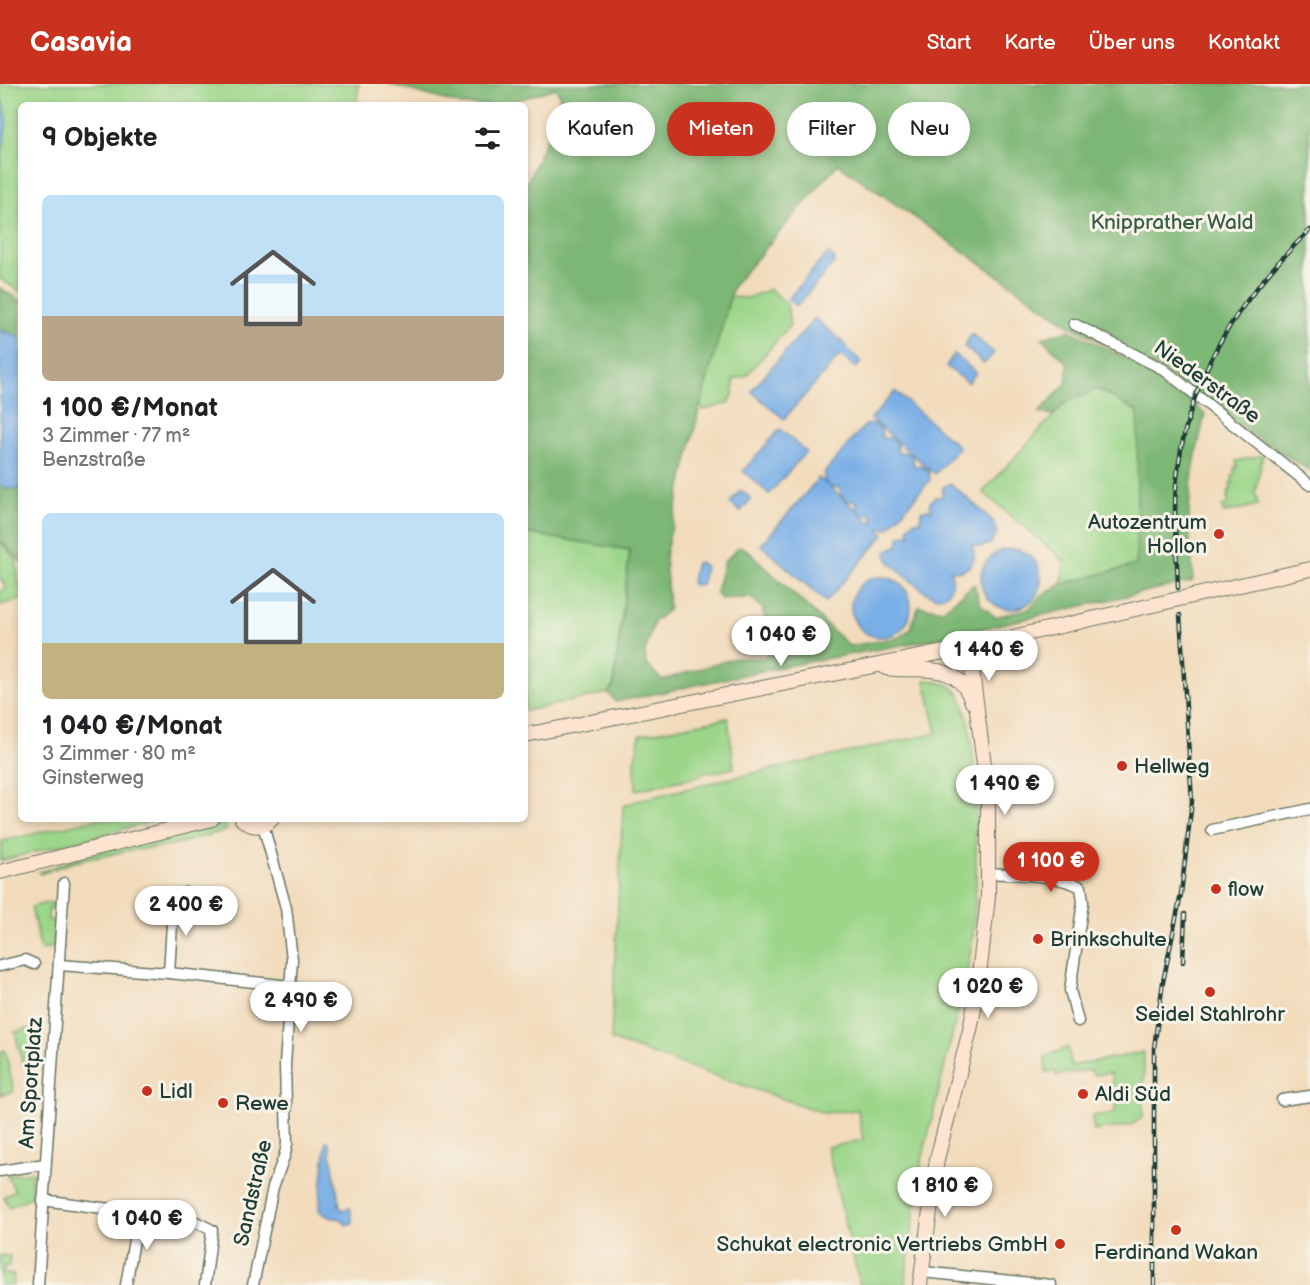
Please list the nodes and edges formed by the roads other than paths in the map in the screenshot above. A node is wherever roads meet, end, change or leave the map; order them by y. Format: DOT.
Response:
graph roads {
  1 [pos="1074,324"];
  2 [pos="1310,484"];
  3 [pos="1310,569"];
  4 [pos="969,646"];
  5 [pos="873,665"];
  6 [pos="979,720"];
  7 [pos="528,734"];
  8 [pos="1310,809"];
  9 [pos="200,822"];
  10 [pos="246,822"];
  11 [pos="267,822"];
  12 [pos="1212,830"];
  13 [pos="0,872"];
  14 [pos="989,873"];
  15 [pos="64,883"];
  16 [pos="185,893"];
  17 [pos="34,964"];
  18 [pos="59,964"];
  19 [pos="0,966"];
  20 [pos="169,973"];
  21 [pos="291,986"];
  22 [pos="1078,1021"];
  23 [pos="1310,1095"];
  24 [pos="1282,1100"];
  25 [pos="45,1164"];
  26 [pos="0,1171"];
  27 [pos="43,1200"];
  28 [pos="139,1212"];
  29 [pos="921,1279"];
  30 [pos="38,1285"];
  31 [pos="126,1285"];
  32 [pos="205,1285"];
  33 [pos="253,1285"];
  34 [pos="1051,1285"];
  1 -- 2 [label="street, Niederstraße"];
  3 -- 4 [label="street"];
  4 -- 5 [label="street"];
  4 -- 6 [label="street"];
  5 -- 6 [label="street"];
  5 -- 7 [label="street"];
  6 -- 14 [label="street"];
  8 -- 12 [label="street"];
  9 -- 13 [label="street"];
  10 -- 11 [label="street"];
  11 -- 21 [label="street, Sandstraße"];
  14 -- 22 [label="street"];
  14 -- 29 [label="street"];
  15 -- 18 [label="street, Am Sportplatz"];
  16 -- 20 [label="street"];
  17 -- 19 [label="street"];
  18 -- 20 [label="street"];
  18 -- 25 [label="street, Am Sportplatz"];
  20 -- 21 [label="street"];
  21 -- 33 [label="street, Sandstraße"];
  23 -- 24 [label="street"];
  25 -- 26 [label="street"];
  25 -- 27 [label="street, Am Sportplatz"];
  27 -- 28 [label="street"];
  27 -- 30 [label="street, Am Sportplatz"];
  28 -- 31 [label="street"];
  28 -- 32 [label="street"];
  29 -- 34 [label="street"];
}
